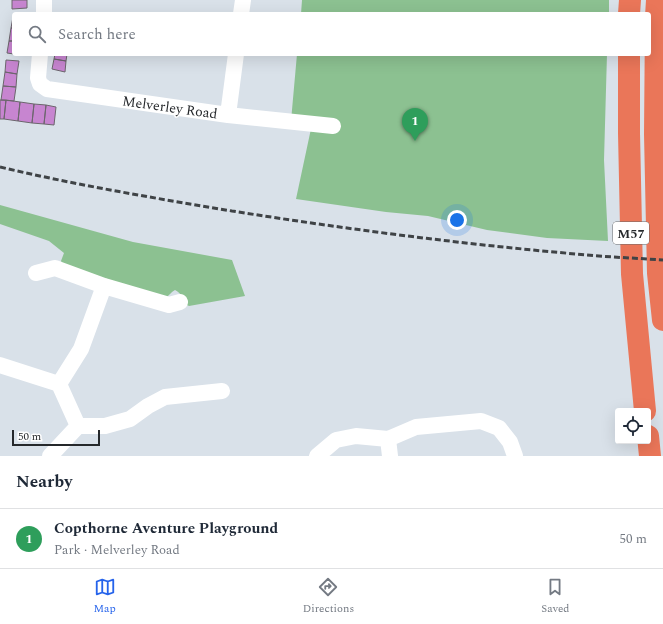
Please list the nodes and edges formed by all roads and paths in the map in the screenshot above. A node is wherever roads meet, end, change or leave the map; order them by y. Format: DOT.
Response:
graph roads {
  1 [pos="44,0"];
  2 [pos="243,0"];
  3 [pos="630,0"];
  4 [pos="657,0"];
  5 [pos="44,12"];
  6 [pos="241,12"];
  7 [pos="629,12"];
  8 [pos="40,56"];
  9 [pos="236,56"];
  10 [pos="629,56"];
  11 [pos="228,115"];
  12 [pos="333,126"];
  13 [pos="36,273"];
  14 [pos="104,286"];
  15 [pos="180,302"];
  16 [pos="663,320"];
  17 [pos="0,365"];
  18 [pos="59,384"];
  19 [pos="222,391"];
  20 [pos="646,408"];
  21 [pos="78,426"];
  22 [pos="388,439"];
  23 [pos="649,444"];
  24 [pos="50,456"];
  25 [pos="317,456"];
  26 [pos="390,456"];
  27 [pos="514,456"];
  28 [pos="650,456"];
  1 -- 5 [label="street"];
  2 -- 6 [label="street"];
  3 -- 7 [label="highway"];
  4 -- 16 [label="highway, M57"];
  8 -- 11 [label="street, Melverley Road"];
  9 -- 11 [label="street"];
  10 -- 20 [label="highway, M57"];
  11 -- 12 [label="street, Melverley Road"];
  13 -- 14 [label="street"];
  14 -- 15 [label="street"];
  14 -- 18 [label="street"];
  17 -- 18 [label="street"];
  18 -- 21 [label="street"];
  19 -- 21 [label="street"];
  21 -- 24 [label="street"];
  22 -- 25 [label="street"];
  22 -- 26 [label="street"];
  22 -- 27 [label="street"];
  23 -- 28 [label="highway"];
}
